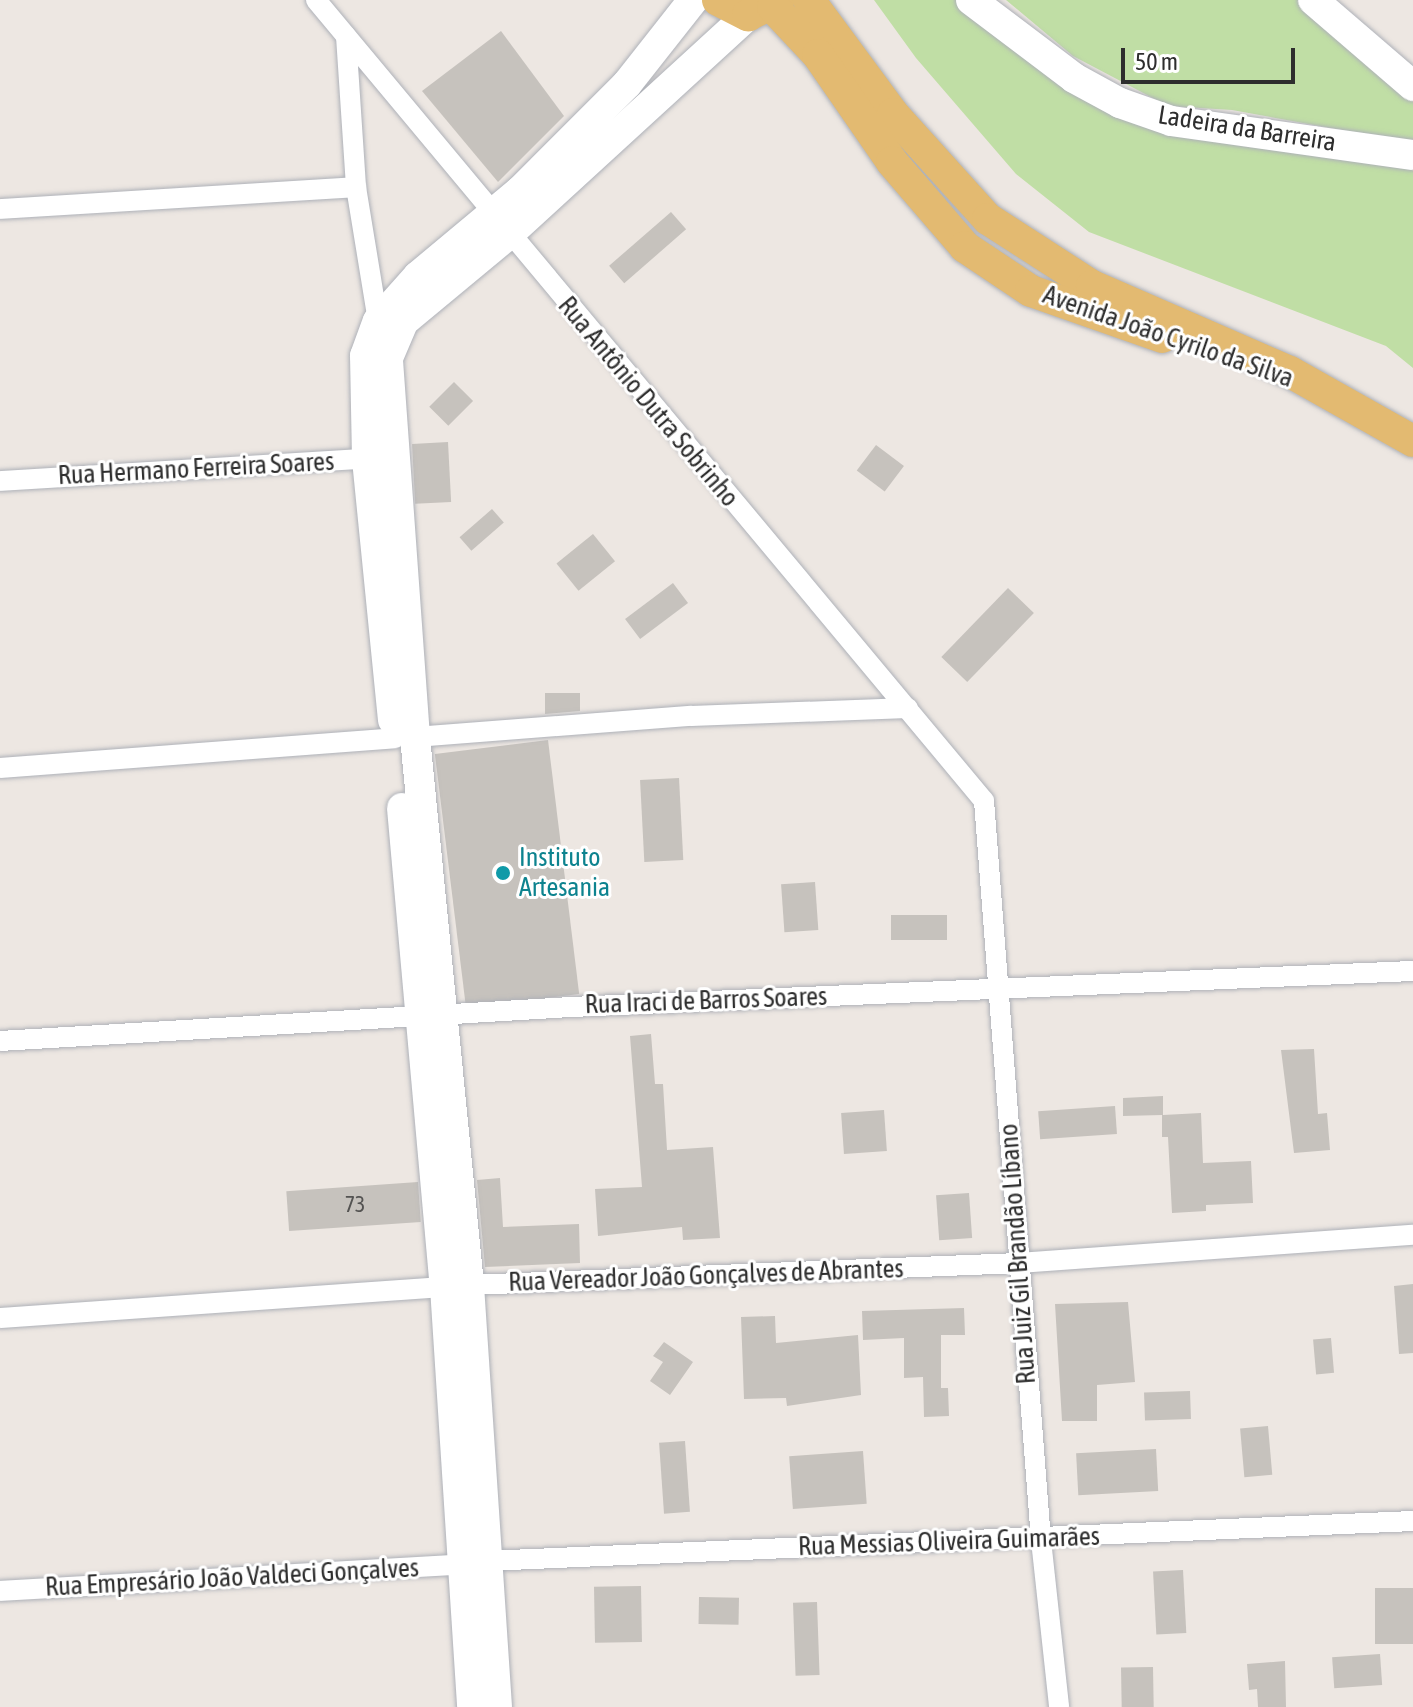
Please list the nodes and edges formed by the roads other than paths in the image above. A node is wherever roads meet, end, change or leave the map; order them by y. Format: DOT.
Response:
graph roads {
  1 [pos="316,0"];
  2 [pos="693,0"];
  3 [pos="718,0"];
  4 [pos="809,0"];
  5 [pos="971,0"];
  6 [pos="1313,0"];
  7 [pos="767,7"];
  8 [pos="346,36"];
  9 [pos="1413,86"];
  10 [pos="1413,155"];
  11 [pos="356,187"];
  12 [pos="0,209"];
  13 [pos="501,225"];
  14 [pos="378,321"];
  15 [pos="1309,384"];
  16 [pos="1413,441"];
  17 [pos="380,458"];
  18 [pos="0,481"];
  19 [pos="908,708"];
  20 [pos="405,738"];
  21 [pos="0,768"];
  22 [pos="984,801"];
  23 [pos="1413,971"];
  24 [pos="998,988"];
  25 [pos="433,1015"];
  26 [pos="0,1041"];
  27 [pos="1413,1235"];
  28 [pos="1018,1263"];
  29 [pos="457,1286"];
  30 [pos="0,1318"];
  31 [pos="1413,1521"];
  32 [pos="1041,1540"];
  33 [pos="475,1563"];
  34 [pos="0,1591"];
  35 [pos="472,1707"];
  36 [pos="497,1707"];
  37 [pos="1059,1707"];
  1 -- 8 [label="street, Rua Antônio Dutra Sobrinho"];
  2 -- 13 [label="main road"];
  3 -- 7 [label="main road, Avenida João Cyrilo da Silva"];
  4 -- 15 [label="main road, Avenida João Cyrilo da Silva"];
  5 -- 10 [label="main road, Ladeira da Barreira"];
  6 -- 9 [label="main road"];
  7 -- 13 [label="main road"];
  7 -- 15 [label="main road, Avenida João Cyrilo da Silva"];
  8 -- 11 [label="street"];
  8 -- 13 [label="street, Rua Antônio Dutra Sobrinho"];
  11 -- 12 [label="street"];
  11 -- 14 [label="street"];
  13 -- 14 [label="main road"];
  13 -- 17 [label="main road"];
  13 -- 19 [label="street, Rua Antônio Dutra Sobrinho"];
  14 -- 17 [label="main road"];
  15 -- 16 [label="main road, Avenida João Cyrilo da Silva"];
  17 -- 18 [label="street, Rua Hermano Ferreira Soares"];
  17 -- 20 [label="main road"];
  19 -- 20 [label="street"];
  19 -- 22 [label="street, Rua Antônio Dutra Sobrinho"];
  20 -- 21 [label="street"];
  20 -- 25 [label="main road"];
  22 -- 24 [label="street, Rua Juiz Gil Brandão Líbano"];
  23 -- 24 [label="street, Rua Iraci de Barros Soares"];
  24 -- 25 [label="street, Rua Iraci de Barros Soares"];
  24 -- 28 [label="street, Rua Juiz Gil Brandão Líbano"];
  25 -- 26 [label="street, Rua Iraci de Barros Soares"];
  25 -- 29 [label="main road"];
  27 -- 28 [label="street, Rua Vereador João Gonçalves de Abrantes"];
  28 -- 29 [label="street, Rua Vereador João Gonçalves de Abrantes"];
  28 -- 32 [label="street, Rua Juiz Gil Brandão Líbano"];
  29 -- 30 [label="street, Rua Vereador João Gonçalves de Abrantes"];
  29 -- 33 [label="main road"];
  31 -- 32 [label="street, Rua Messias Oliveira Guimarães"];
  32 -- 33 [label="street, Rua Messias Oliveira Guimarães"];
  32 -- 37 [label="street, Rua Juiz Gil Brandão Líbano"];
  33 -- 34 [label="street, Rua Empresário João Valdeci Gonçalves"];
  33 -- 35 [label="main road"];
  33 -- 36 [label="main road"];
}
